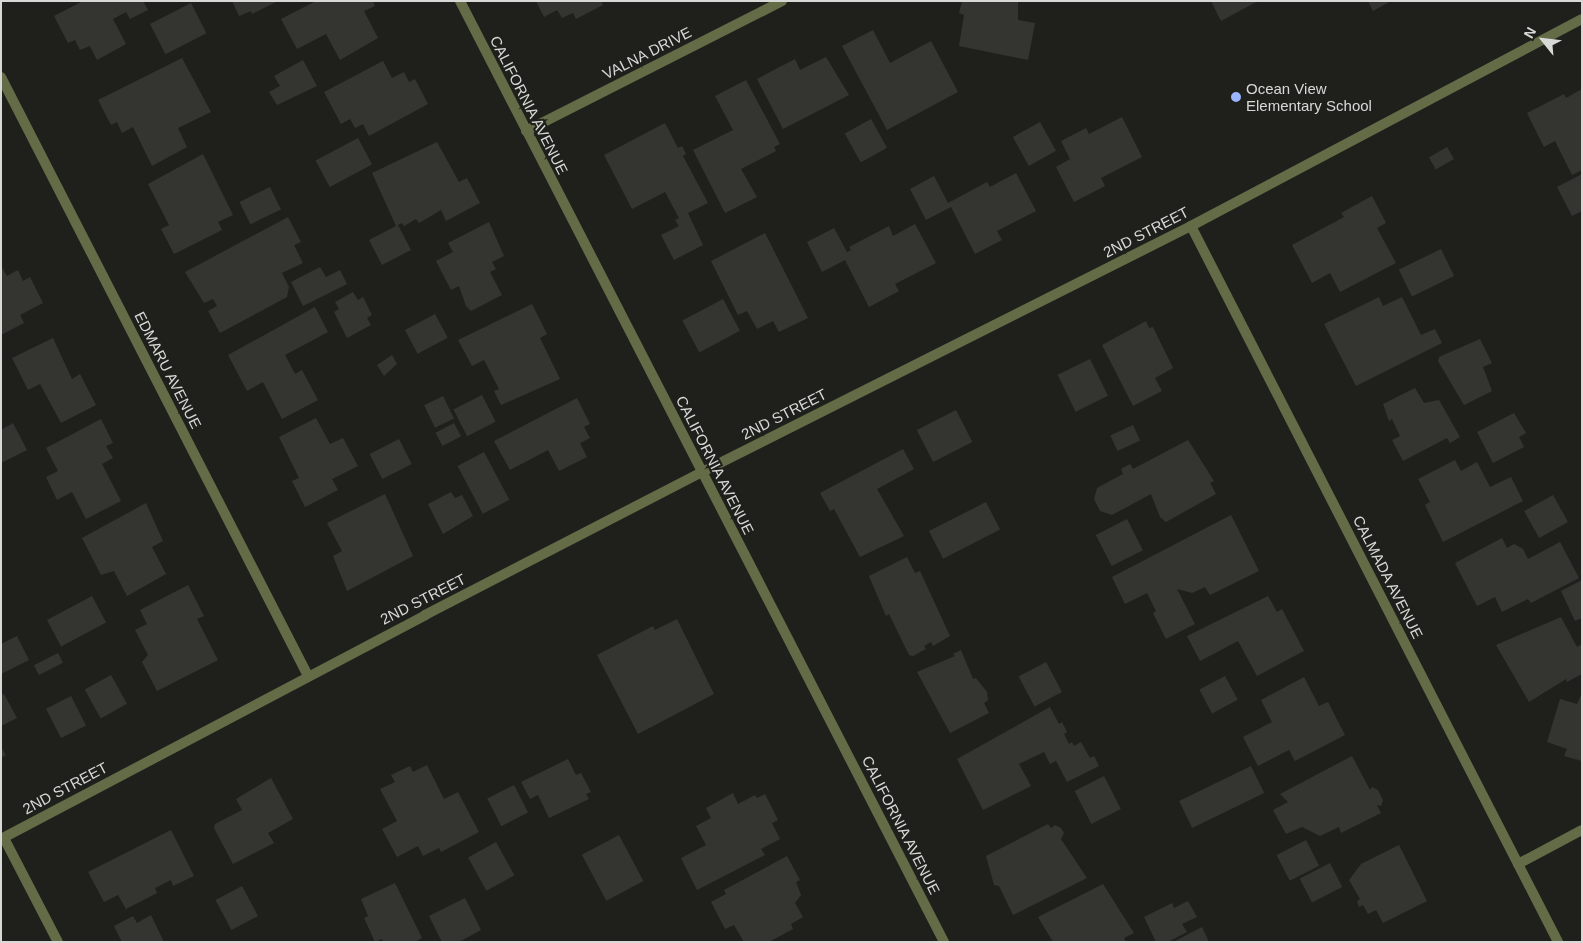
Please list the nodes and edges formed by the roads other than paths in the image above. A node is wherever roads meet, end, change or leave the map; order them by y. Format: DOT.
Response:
graph roads {
  1 [pos="460,1"];
  2 [pos="782,1"];
  3 [pos="1582,19"];
  4 [pos="1,77"];
  5 [pos="526,131"];
  6 [pos="1191,226"];
  7 [pos="702,472"];
  8 [pos="308,676"];
  9 [pos="1582,830"];
  10 [pos="2,839"];
  11 [pos="1518,864"];
  12 [pos="58,942"];
  13 [pos="944,942"];
  14 [pos="1558,942"];
  1 -- 5 [label="street, CALIFORNIA AVENUE"];
  2 -- 5 [label="street, VALNA DRIVE"];
  3 -- 6 [label="street, 2ND STREET"];
  4 -- 8 [label="street, EDMARU AVENUE"];
  5 -- 7 [label="street, CALIFORNIA AVENUE"];
  6 -- 7 [label="street, 2ND STREET"];
  6 -- 11 [label="street, CALMADA AVENUE"];
  7 -- 8 [label="street, 2ND STREET"];
  7 -- 13 [label="street, CALIFORNIA AVENUE"];
  8 -- 10 [label="street, 2ND STREET"];
  9 -- 11 [label="street"];
  10 -- 12 [label="street"];
  11 -- 14 [label="street, CALMADA AVENUE"];
}
